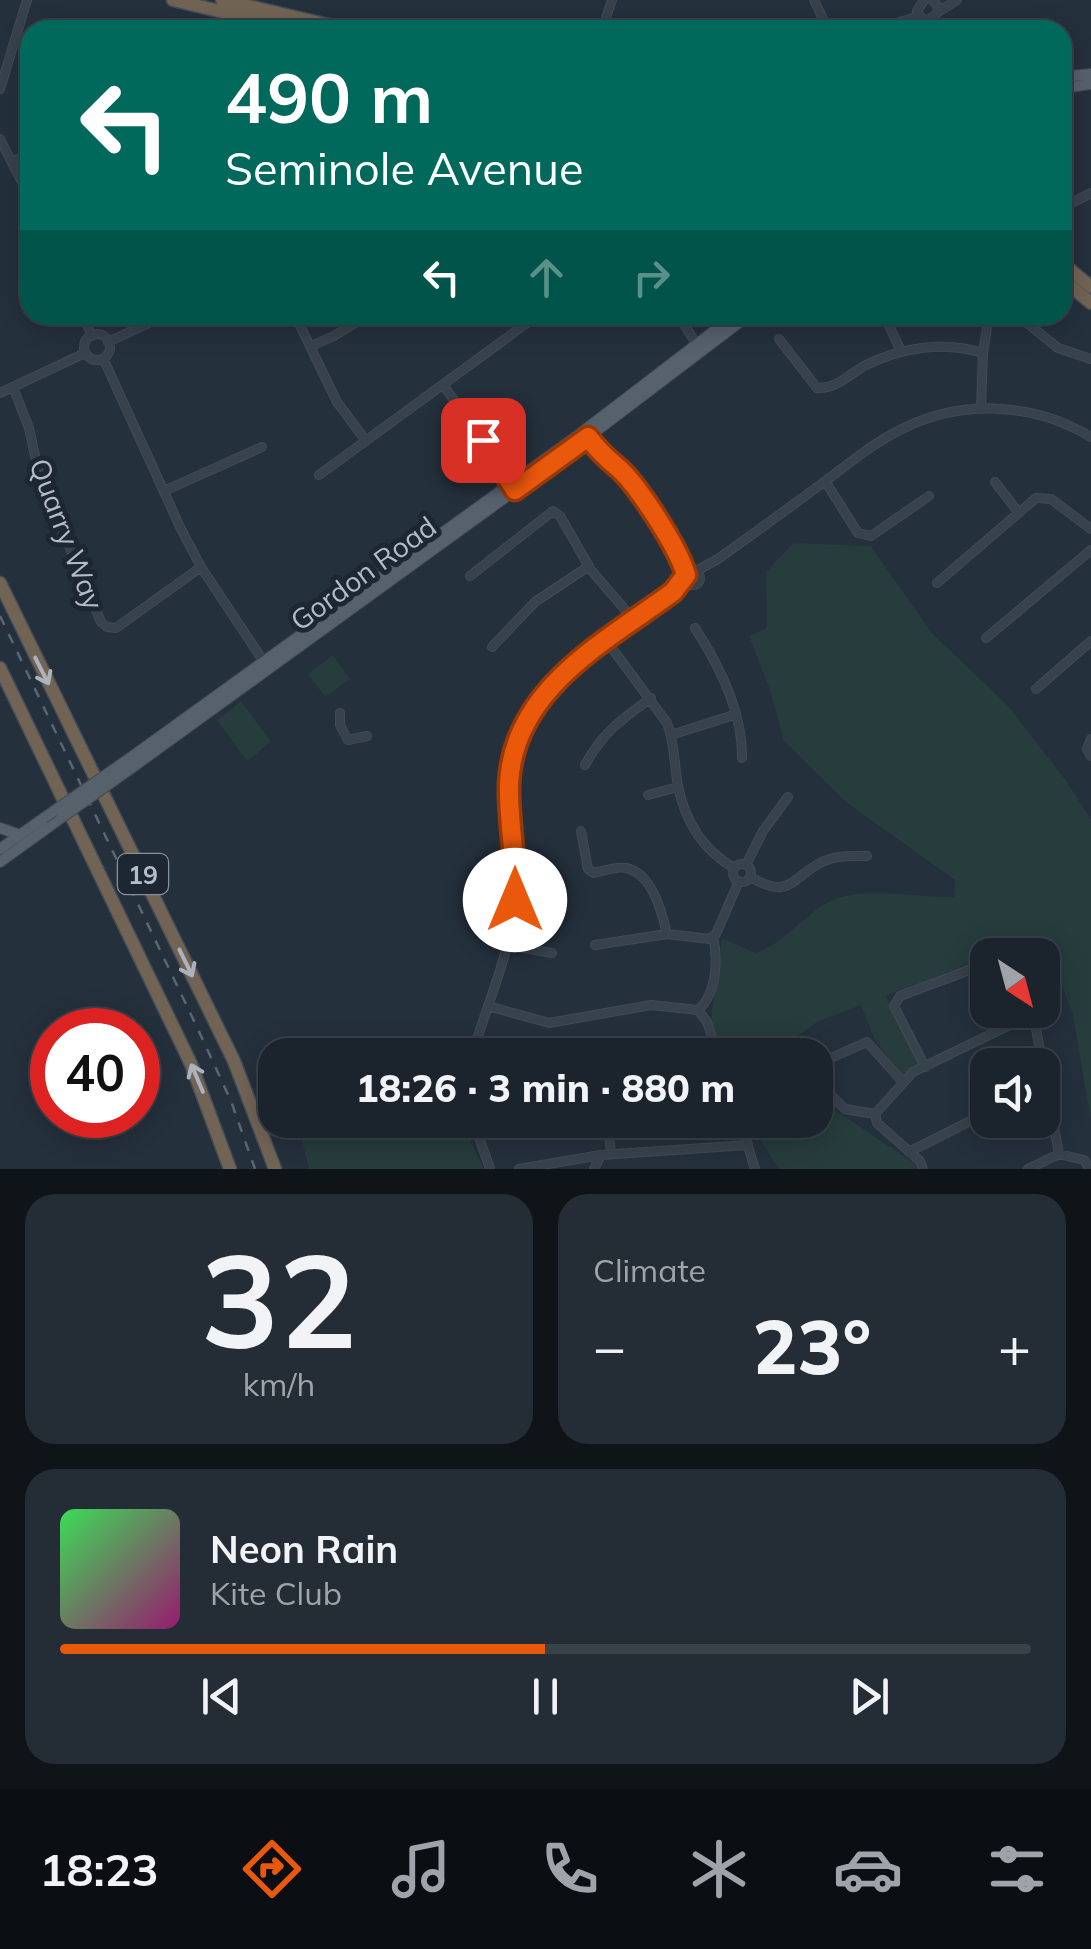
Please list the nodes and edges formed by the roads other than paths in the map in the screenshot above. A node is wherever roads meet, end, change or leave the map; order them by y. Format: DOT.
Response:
graph roads {
  1 [pos="173,0"];
  2 [pos="222,0"];
  3 [pos="946,0"];
  4 [pos="956,0"];
  5 [pos="926,8"];
  6 [pos="257,20"];
  7 [pos="306,20"];
  8 [pos="901,20"];
  9 [pos="20,23"];
  10 [pos="0,89"];
  11 [pos="0,139"];
  12 [pos="20,159"];
  13 [pos="13,162"];
  14 [pos="20,177"];
  15 [pos="87,325"];
  16 [pos="145,325"];
  17 [pos="300,325"];
  18 [pos="352,325"];
  19 [pos="524,325"];
  20 [pos="685,325"];
  21 [pos="724,325"];
  22 [pos="734,325"];
  23 [pos="889,325"];
  24 [pos="987,325"];
  25 [pos="1030,325"];
  26 [pos="92,336"];
  27 [pos="779,340"];
  28 [pos="108,342"];
  29 [pos="311,346"];
  30 [pos="700,348"];
  31 [pos="901,351"];
  32 [pos="85,352"];
  33 [pos="983,352"];
  34 [pos="103,358"];
  35 [pos="1091,359"];
  36 [pos="443,385"];
  37 [pos="13,387"];
  38 [pos="0,392"];
  39 [pos="982,408"];
  40 [pos="589,432"];
  41 [pos="1091,436"];
  42 [pos="366,441"];
  43 [pos="262,447"];
  44 [pos="319,476"];
  45 [pos="825,482"];
  46 [pos="995,482"];
  47 [pos="515,485"];
  48 [pos="164,491"];
  49 [pos="929,496"];
  50 [pos="1019,513"];
  51 [pos="1089,530"];
  52 [pos="1091,553"];
  53 [pos="202,566"];
  54 [pos="590,566"];
  55 [pos="470,576"];
  56 [pos="692,576"];
  57 [pos="0,583"];
  58 [pos="937,583"];
  59 [pos="634,620"];
  60 [pos="695,628"];
  61 [pos="986,638"];
  62 [pos="606,640"];
  63 [pos="1091,641"];
  64 [pos="492,648"];
  65 [pos="266,665"];
  66 [pos="0,668"];
  67 [pos="1036,689"];
  68 [pos="651,698"];
  69 [pos="340,713"];
  70 [pos="734,715"];
  71 [pos="672,734"];
  72 [pos="367,736"];
  73 [pos="1091,739"];
  74 [pos="1091,756"];
  75 [pos="742,758"];
  76 [pos="585,765"];
  77 [pos="678,787"];
  78 [pos="648,796"];
  79 [pos="788,797"];
  80 [pos="47,822"];
  81 [pos="0,828"];
  82 [pos="581,831"];
  83 [pos="20,835"];
  84 [pos="2,843"];
  85 [pos="867,856"];
  86 [pos="0,862"];
  87 [pos="746,865"];
  88 [pos="734,868"];
  89 [pos="750,876"];
  90 [pos="739,882"];
  91 [pos="667,934"];
  92 [pos="713,936"];
  93 [pos="595,945"];
  94 [pos="507,946"];
  95 [pos="552,953"];
  96 [pos="970,969"];
  97 [pos="488,1006"];
  98 [pos="698,1010"];
  99 [pos="1000,1028"];
  100 [pos="478,1038"];
  101 [pos="712,1038"];
  102 [pos="833,1057"];
  103 [pos="925,1066"];
  104 [pos="902,1081"];
  105 [pos="833,1097"];
  106 [pos="875,1114"];
  107 [pos="970,1121"];
  108 [pos="479,1138"];
  109 [pos="610,1138"];
  110 [pos="746,1138"];
  111 [pos="1056,1138"];
  112 [pos="748,1144"];
  113 [pos="909,1152"];
  114 [pos="612,1154"];
  115 [pos="1059,1154"];
  116 [pos="600,1155"];
  117 [pos="230,1169"];
  118 [pos="274,1169"];
  119 [pos="490,1169"];
  120 [pos="519,1169"];
  121 [pos="594,1169"];
  122 [pos="755,1169"];
  123 [pos="923,1169"];
  124 [pos="1028,1169"];
  125 [pos="1090,1169"];
  1 -- 6 [label="highway"];
  2 -- 7 [label="highway"];
  3 -- 5 [label="street"];
  4 -- 5 [label="street"];
  5 -- 8 [label="street"];
  9 -- 10 [label="street"];
  11 -- 13 [label="street"];
  12 -- 13 [label="street"];
  13 -- 14 [label="street"];
  15 -- 26 [label="street"];
  16 -- 28 [label="street"];
  17 -- 29 [label="street"];
  18 -- 29 [label="street"];
  19 -- 36 [label="street"];
  20 -- 30 [label="street"];
  21 -- 30 [label="main road, Gordon Road"];
  22 -- 30 [label="main road, Gordon Road"];
  23 -- 31 [label="street"];
  24 -- 33 [label="street"];
  25 -- 35 [label="street"];
  26 -- 28 [label="street"];
  26 -- 32 [label="street"];
  27 -- 31 [label="street"];
  28 -- 34 [label="street"];
  29 -- 42 [label="street"];
  30 -- 40 [label="main road, Gordon Road"];
  31 -- 33 [label="street"];
  32 -- 34 [label="street"];
  32 -- 37 [label="street"];
  33 -- 39 [label="street"];
  34 -- 48 [label="street"];
  36 -- 42 [label="street"];
  36 -- 47 [label="street"];
  37 -- 38 [label="street"];
  37 -- 53 [label="street, Quarry Way"];
  39 -- 41 [label="street"];
  39 -- 45 [label="street"];
  40 -- 47 [label="main road, Gordon Road"];
  40 -- 56 [label="street"];
  42 -- 44 [label="street"];
  43 -- 48 [label="street"];
  45 -- 49 [label="street"];
  45 -- 56 [label="street"];
  46 -- 50 [label="street"];
  47 -- 65 [label="main road, Gordon Road"];
  48 -- 53 [label="street"];
  50 -- 51 [label="street"];
  50 -- 58 [label="street"];
  52 -- 61 [label="street"];
  53 -- 65 [label="street"];
  54 -- 55 [label="street"];
  54 -- 59 [label="street"];
  54 -- 64 [label="street"];
  56 -- 59 [label="street"];
  57 -- 118 [label="highway, 19, one-way"];
  59 -- 62 [label="street"];
  60 -- 70 [label="street"];
  62 -- 68 [label="street"];
  62 -- 94 [label="street"];
  63 -- 67 [label="street"];
  65 -- 80 [label="main road, Gordon Road, bridge"];
  117 -- 66 [label="highway, 19, one-way"];
  68 -- 71 [label="street"];
  68 -- 76 [label="street"];
  69 -- 72 [label="street"];
  70 -- 71 [label="street"];
  70 -- 75 [label="street"];
  71 -- 77 [label="street"];
  73 -- 74 [label="street"];
  77 -- 78 [label="street"];
  77 -- 88 [label="street"];
  79 -- 87 [label="street"];
  80 -- 83 [label="main road, Gordon Road"];
  80 -- 86 [label="main road, Gordon Road"];
  81 -- 83 [label="main road"];
  82 -- 91 [label="street"];
  83 -- 84 [label="main road, Gordon Road"];
  85 -- 89 [label="street"];
  87 -- 88 [label="street"];
  87 -- 89 [label="street"];
  88 -- 90 [label="street"];
  89 -- 90 [label="street"];
  90 -- 92 [label="street"];
  91 -- 92 [label="street"];
  91 -- 93 [label="street"];
  92 -- 98 [label="street"];
  94 -- 95 [label="street"];
  94 -- 97 [label="street"];
  96 -- 103 [label="street"];
  97 -- 98 [label="street"];
  97 -- 100 [label="street"];
  98 -- 101 [label="street"];
  99 -- 103 [label="street"];
  102 -- 104 [label="street"];
  103 -- 104 [label="street"];
  104 -- 106 [label="street"];
  105 -- 106 [label="street"];
  106 -- 113 [label="street"];
  107 -- 113 [label="street"];
  108 -- 119 [label="street"];
  109 -- 114 [label="street"];
  110 -- 112 [label="street"];
  111 -- 115 [label="street"];
  112 -- 114 [label="street"];
  112 -- 122 [label="street"];
  113 -- 123 [label="street"];
  114 -- 116 [label="street"];
  115 -- 124 [label="street"];
  115 -- 125 [label="street"];
  116 -- 120 [label="street"];
  116 -- 121 [label="street"];
}
